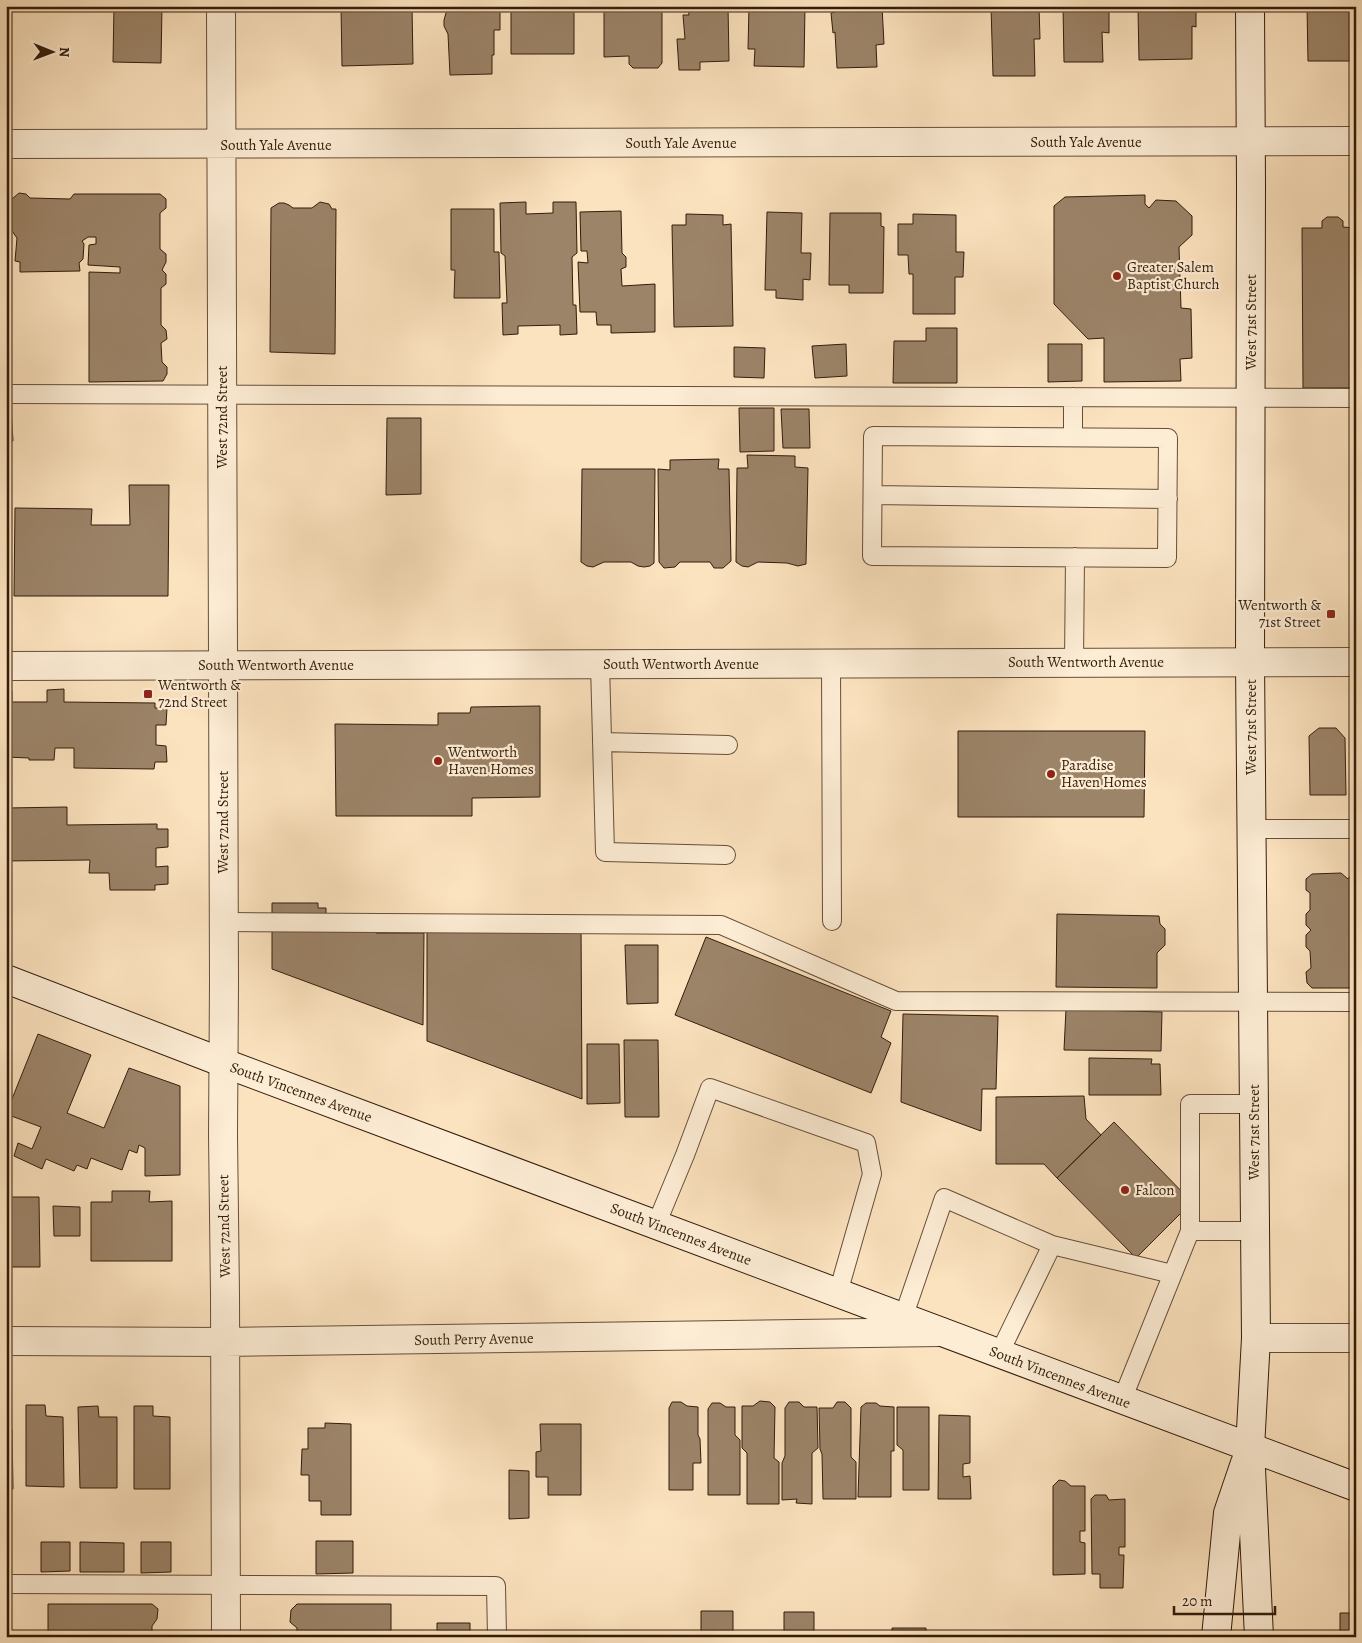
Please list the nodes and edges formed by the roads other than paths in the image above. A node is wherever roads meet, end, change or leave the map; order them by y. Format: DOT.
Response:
graph roads {
  1 [pos="221,6"];
  2 [pos="1250,6"];
  3 [pos="1251,142"];
  4 [pos="1356,142"];
  5 [pos="6,144"];
  6 [pos="221,145"];
  7 [pos="6,394"];
  8 [pos="222,395"];
  9 [pos="1073,397"];
  10 [pos="1251,397"];
  11 [pos="1356,398"];
  12 [pos="1073,437"];
  13 [pos="872,495"];
  14 [pos="1168,499"];
  15 [pos="1074,557"];
  16 [pos="1250,662"];
  17 [pos="1356,662"];
  18 [pos="831,663"];
  19 [pos="1074,663"];
  20 [pos="600,664"];
  21 [pos="223,665"];
  22 [pos="6,666"];
  23 [pos="602,742"];
  24 [pos="728,745"];
  25 [pos="1252,829"];
  26 [pos="1356,829"];
  27 [pos="726,855"];
  28 [pos="224,922"];
  29 [pos="832,922"];
  30 [pos="6,979"];
  31 [pos="1254,1001"];
  32 [pos="1356,1002"];
  33 [pos="224,1063"];
  34 [pos="1254,1104"];
  35 [pos="656,1225"];
  36 [pos="1190,1231"];
  37 [pos="1255,1231"];
  38 [pos="1052,1245"];
  39 [pos="1172,1274"];
  40 [pos="838,1293"];
  41 [pos="903,1318"];
  42 [pos="941,1332"];
  43 [pos="1256,1338"];
  44 [pos="1356,1338"];
  45 [pos="6,1341"];
  46 [pos="225,1342"];
  47 [pos="999,1354"];
  48 [pos="1122,1400"];
  49 [pos="1250,1448"];
  50 [pos="1356,1487"];
  51 [pos="6,1584"];
  52 [pos="226,1585"];
  53 [pos="226,1637"];
  54 [pos="497,1637"];
  55 [pos="1216,1637"];
  56 [pos="1259,1637"];
  1 -- 6 [label="street, West 72nd Street"];
  2 -- 3 [label="street, West 71st Street"];
  3 -- 4 [label="street, South Yale Avenue"];
  3 -- 6 [label="street, South Yale Avenue"];
  3 -- 10 [label="street, West 71st Street"];
  5 -- 6 [label="street, South Yale Avenue"];
  6 -- 8 [label="street, West 72nd Street"];
  7 -- 8 [label="lane"];
  8 -- 9 [label="lane"];
  8 -- 21 [label="street, West 72nd Street"];
  9 -- 10 [label="lane"];
  9 -- 12 [label="lane"];
  10 -- 11 [label="lane"];
  10 -- 16 [label="street, West 71st Street"];
  12 -- 13 [label="lane"];
  12 -- 14 [label="lane"];
  13 -- 14 [label="lane"];
  13 -- 15 [label="lane"];
  14 -- 15 [label="lane"];
  15 -- 19 [label="lane"];
  16 -- 17 [label="street, South Wentworth Avenue"];
  16 -- 19 [label="street, South Wentworth Avenue"];
  16 -- 25 [label="street, West 71st Street"];
  18 -- 19 [label="street, South Wentworth Avenue"];
  18 -- 20 [label="street, South Wentworth Avenue"];
  18 -- 29 [label="lane"];
  20 -- 21 [label="street, South Wentworth Avenue"];
  20 -- 23 [label="lane"];
  21 -- 22 [label="street, South Wentworth Avenue"];
  21 -- 28 [label="street, West 72nd Street"];
  23 -- 24 [label="lane"];
  23 -- 27 [label="lane"];
  25 -- 26 [label="lane"];
  25 -- 31 [label="street, West 71st Street"];
  28 -- 31 [label="lane"];
  28 -- 33 [label="street, West 72nd Street"];
  30 -- 33 [label="street, South Vincennes Avenue"];
  31 -- 32 [label="lane"];
  31 -- 34 [label="street, West 71st Street"];
  33 -- 35 [label="street, South Vincennes Avenue"];
  33 -- 46 [label="street, West 72nd Street"];
  34 -- 36 [label="lane"];
  34 -- 37 [label="street, West 71st Street"];
  35 -- 40 [label="street, South Vincennes Avenue"];
  35 -- 40 [label="lane"];
  36 -- 37 [label="lane"];
  36 -- 39 [label="lane"];
  37 -- 43 [label="street, West 71st Street"];
  38 -- 39 [label="lane"];
  38 -- 41 [label="lane"];
  38 -- 47 [label="lane"];
  39 -- 48 [label="lane"];
  40 -- 41 [label="street, South Vincennes Avenue"];
  41 -- 42 [label="street, South Vincennes Avenue"];
  42 -- 46 [label="street, South Perry Avenue"];
  42 -- 47 [label="street, South Vincennes Avenue"];
  43 -- 44 [label="street"];
  43 -- 49 [label="street, West 71st Street"];
  45 -- 46 [label="street, South Perry Avenue"];
  46 -- 52 [label="street, West 72nd Street"];
  47 -- 48 [label="street, South Vincennes Avenue"];
  48 -- 49 [label="street, South Vincennes Avenue"];
  49 -- 50 [label="street, South Vincennes Avenue"];
  49 -- 55 [label="street, West 71st Street"];
  49 -- 56 [label="street, West 71st Street"];
  51 -- 52 [label="lane"];
  52 -- 53 [label="street, West 72nd Street"];
  52 -- 54 [label="lane"];
}
